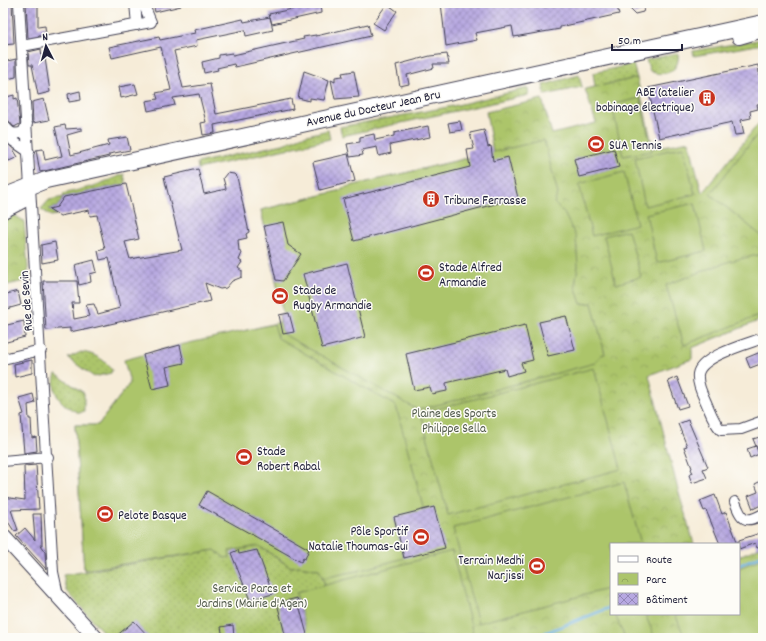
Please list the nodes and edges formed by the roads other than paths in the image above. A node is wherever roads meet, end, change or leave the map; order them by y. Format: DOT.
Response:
graph roads {
  1 [pos="19,3"];
  2 [pos="135,3"];
  3 [pos="143,3"];
  4 [pos="763,23"];
  5 [pos="137,25"];
  6 [pos="763,30"];
  7 [pos="763,34"];
  8 [pos="700,36"];
  9 [pos="739,37"];
  10 [pos="22,46"];
  11 [pos="27,124"];
  12 [pos="5,127"];
  13 [pos="29,152"];
  14 [pos="114,164"];
  15 [pos="30,191"];
  16 [pos="3,197"];
  17 [pos="3,210"];
  18 [pos="763,338"];
  19 [pos="41,350"];
  20 [pos="3,359"];
  21 [pos="763,421"];
  22 [pos="48,457"];
  23 [pos="3,461"];
  24 [pos="735,502"];
  25 [pos="763,514"];
  26 [pos="3,536"];
  27 [pos="58,598"];
  28 [pos="96,638"];
  1 -- 10 [label="street, Rue de Sevin"];
  2 -- 5 [label="street"];
  3 -- 5 [label="street"];
  4 -- 8 [label="main road, Avenue du Docteur Jean Bru"];
  5 -- 10 [label="street"];
  6 -- 9 [label="street"];
  7 -- 9 [label="main road, Avenue du Docteur Jean Bru"];
  8 -- 9 [label="main road, Avenue du Docteur Jean Bru"];
  8 -- 14 [label="main road, Avenue du Docteur Jean Bru"];
  10 -- 11 [label="street, Rue de Sevin"];
  11 -- 12 [label="street"];
  11 -- 13 [label="street, Rue de Sevin"];
  12 -- 13 [label="street"];
  13 -- 15 [label="street, Rue de Sevin"];
  14 -- 15 [label="main road, Avenue du Docteur Jean Bru"];
  14 -- 15 [label="main road"];
  15 -- 16 [label="main road"];
  15 -- 17 [label="main road"];
  15 -- 19 [label="street, Rue de Sevin"];
  18 -- 21 [label="street"];
  19 -- 20 [label="street"];
  19 -- 22 [label="street, Rue de Sevin"];
  22 -- 23 [label="street"];
  22 -- 27 [label="street, Rue de Sevin"];
  24 -- 25 [label="street"];
  26 -- 27 [label="street"];
  27 -- 28 [label="street"];
}
